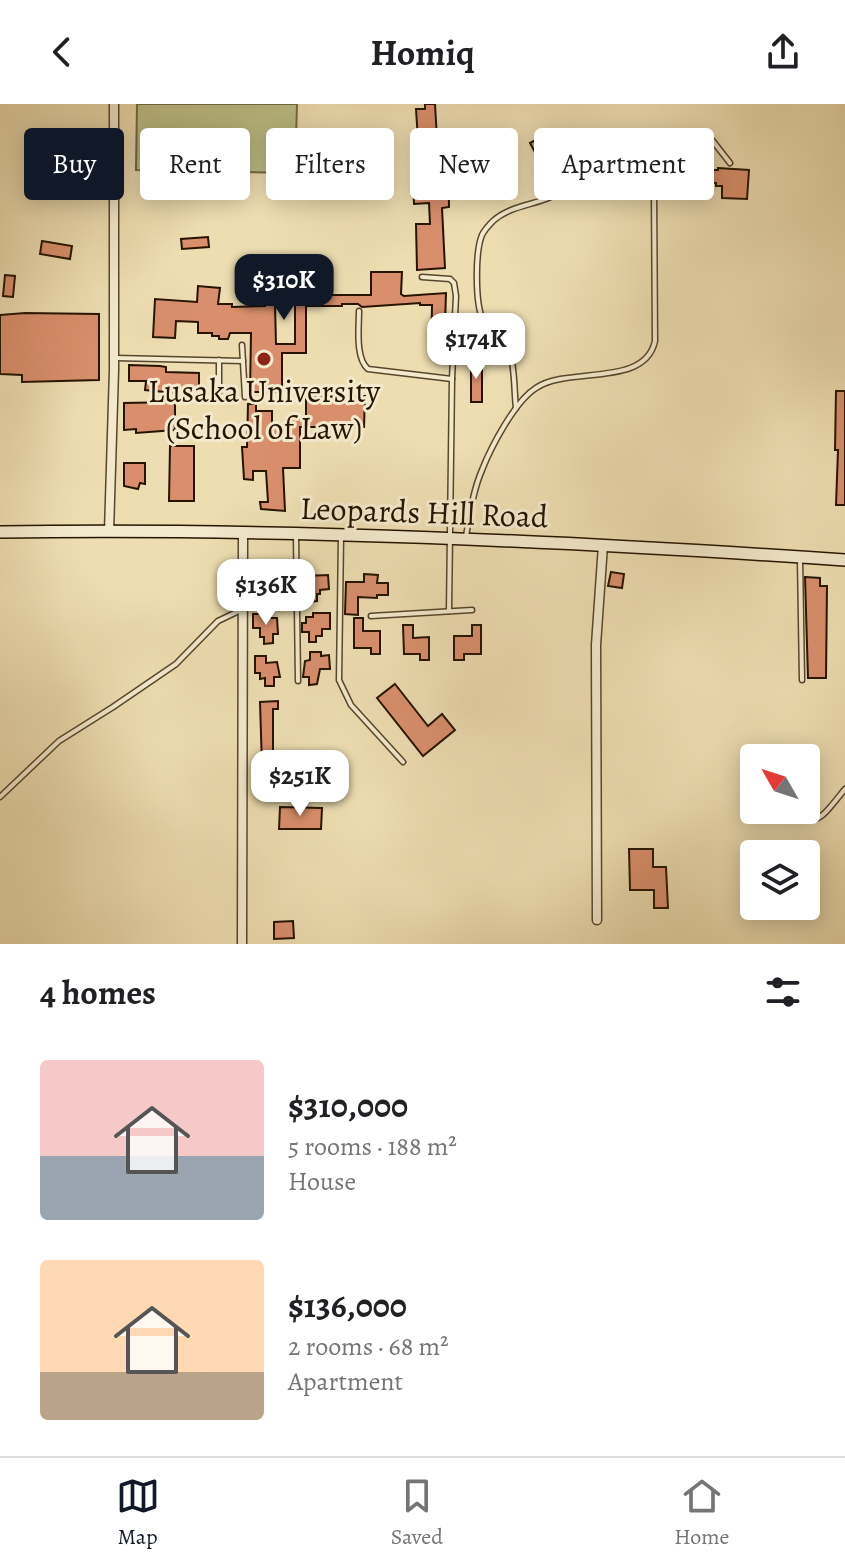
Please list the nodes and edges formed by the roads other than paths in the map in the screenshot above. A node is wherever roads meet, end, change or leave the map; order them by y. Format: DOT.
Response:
graph roads {
  1 [pos="114,104"];
  2 [pos="730,163"];
  3 [pos="540,200"];
  4 [pos="422,277"];
  5 [pos="359,311"];
  6 [pos="242,345"];
  7 [pos="114,358"];
  8 [pos="219,360"];
  9 [pos="243,361"];
  10 [pos="452,379"];
  11 [pos="219,392"];
  12 [pos="245,397"];
  13 [pos="516,408"];
  14 [pos="0,532"];
  15 [pos="109,532"];
  16 [pos="243,533"];
  17 [pos="296,534"];
  18 [pos="341,534"];
  19 [pos="450,537"];
  20 [pos="466,538"];
  21 [pos="603,545"];
  22 [pos="800,557"];
  23 [pos="845,560"];
  24 [pos="244,608"];
  25 [pos="472,610"];
  26 [pos="449,611"];
  27 [pos="371,616"];
  28 [pos="802,680"];
  29 [pos="298,681"];
  30 [pos="403,762"];
  31 [pos="845,789"];
  32 [pos="0,797"];
  33 [pos="820,818"];
  34 [pos="597,920"];
  35 [pos="242,944"];
  1 -- 7 [label="street"];
  2 -- 13 [label="lane"];
  3 -- 13 [label="lane"];
  4 -- 10 [label="lane"];
  5 -- 10 [label="lane"];
  6 -- 9 [label="lane"];
  7 -- 8 [label="lane"];
  7 -- 15 [label="street"];
  8 -- 9 [label="lane"];
  8 -- 11 [label="lane"];
  9 -- 12 [label="lane"];
  10 -- 19 [label="lane"];
  13 -- 20 [label="lane"];
  14 -- 15 [label="main road, Leopards Hill Road"];
  15 -- 16 [label="main road, Leopards Hill Road"];
  16 -- 17 [label="main road, Leopards Hill Road"];
  16 -- 24 [label="street"];
  17 -- 18 [label="main road, Leopards Hill Road"];
  17 -- 29 [label="lane"];
  18 -- 19 [label="main road, Leopards Hill Road"];
  18 -- 30 [label="lane"];
  19 -- 20 [label="main road, Leopards Hill Road"];
  19 -- 26 [label="lane"];
  20 -- 21 [label="main road, Leopards Hill Road"];
  21 -- 22 [label="main road, Leopards Hill Road"];
  21 -- 34 [label="street"];
  22 -- 23 [label="main road, Leopards Hill Road"];
  22 -- 28 [label="lane"];
  24 -- 32 [label="lane"];
  24 -- 35 [label="street"];
  25 -- 26 [label="lane"];
  26 -- 27 [label="lane"];
  31 -- 33 [label="lane"];
}
